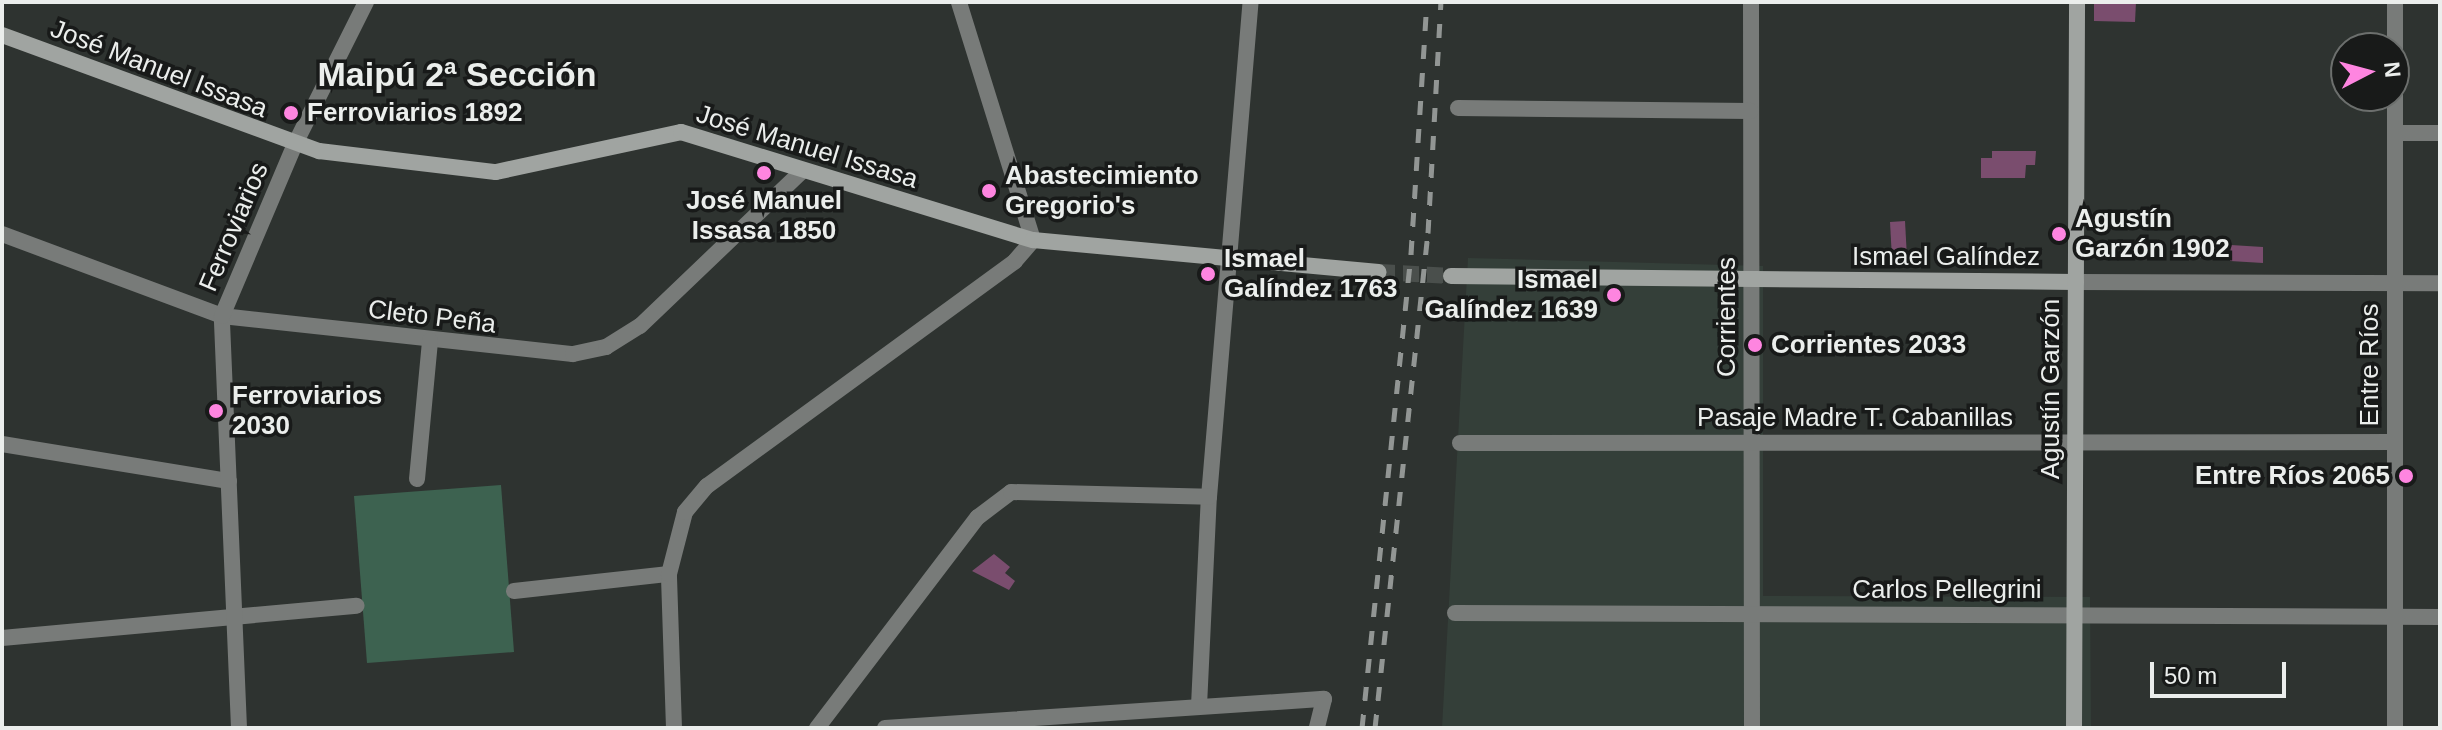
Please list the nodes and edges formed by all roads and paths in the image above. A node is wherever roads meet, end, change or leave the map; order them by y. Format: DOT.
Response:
graph roads {
  1 [pos="366,2"];
  2 [pos="959,2"];
  3 [pos="1251,2"];
  4 [pos="1751,2"];
  5 [pos="2077,2"];
  6 [pos="2395,2"];
  7 [pos="2,35"];
  8 [pos="1458,108"];
  9 [pos="1751,111"];
  10 [pos="2395,133"];
  11 [pos="2440,133"];
  12 [pos="294,146"];
  13 [pos="802,171"];
  14 [pos="2,234"];
  15 [pos="1033,240"];
  16 [pos="1228,259"];
  17 [pos="1379,272"];
  18 [pos="1451,276"];
  19 [pos="1751,280"];
  20 [pos="2076,282"];
  21 [pos="2395,283"];
  22 [pos="2440,283"];
  23 [pos="222,316"];
  24 [pos="430,341"];
  25 [pos="1752,442"];
  26 [pos="2075,442"];
  27 [pos="2394,442"];
  28 [pos="1460,443"];
  29 [pos="2,444"];
  30 [pos="417,479"];
  31 [pos="229,481"];
  32 [pos="1209,497"];
  33 [pos="669,574"];
  34 [pos="514,591"];
  35 [pos="357,606"];
  36 [pos="1455,613"];
  37 [pos="1752,613"];
  38 [pos="2074,614"];
  39 [pos="234,616"];
  40 [pos="2395,617"];
  41 [pos="2440,617"];
  42 [pos="2,638"];
  43 [pos="1199,706"];
  44 [pos="1099,720"];
  45 [pos="960,724"];
  46 [pos="239,728"];
  47 [pos="674,728"];
  48 [pos="817,728"];
  49 [pos="885,728"];
  50 [pos="1317,728"];
  51 [pos="1752,728"];
  52 [pos="2074,728"];
  53 [pos="2395,728"];
  1 -- 12 [label="street, Ferroviarios"];
  2 -- 15 [label="street"];
  3 -- 16 [label="street"];
  4 -- 9 [label="street, Corrientes"];
  5 -- 20 [label="main road, Agustín Garzón"];
  6 -- 10 [label="street, Entre Ríos"];
  7 -- 12 [label="main road, José Manuel Issasa"];
  8 -- 9 [label="street"];
  9 -- 19 [label="street, Corrientes"];
  10 -- 11 [label="street"];
  10 -- 21 [label="street, Entre Ríos"];
  12 -- 13 [label="main road, José Manuel Issasa"];
  12 -- 23 [label="street, Ferroviarios"];
  13 -- 15 [label="main road, José Manuel Issasa"];
  13 -- 24 [label="street, Cleto Peña"];
  14 -- 23 [label="street, Cleto Peña"];
  15 -- 16 [label="main road, José Manuel Issasa"];
  15 -- 33 [label="street"];
  16 -- 17 [label="main road, José Manuel Issasa"];
  16 -- 32 [label="street"];
  18 -- 19 [label="main road, Ismael Galíndez"];
  19 -- 20 [label="main road, Ismael Galíndez"];
  19 -- 25 [label="street, Corrientes"];
  20 -- 21 [label="street, Ismael Galíndez"];
  20 -- 26 [label="main road, Agustín Garzón"];
  21 -- 22 [label="street, Ismael Galíndez"];
  21 -- 27 [label="street, Entre Ríos"];
  23 -- 24 [label="street, Cleto Peña"];
  23 -- 31 [label="street, Ferroviarios"];
  24 -- 30 [label="street"];
  25 -- 26 [label="street, Pasaje Madre T. Cabanillas"];
  25 -- 28 [label="street, Pasaje Madre T. Cabanillas"];
  25 -- 37 [label="street, Corrientes"];
  26 -- 27 [label="street, Pasaje Madre T. Cabanillas"];
  26 -- 38 [label="main road, Agustín Garzón"];
  27 -- 40 [label="street, Entre Ríos"];
  29 -- 31 [label="street"];
  31 -- 39 [label="street, Ferroviarios"];
  32 -- 43 [label="street"];
  32 -- 48 [label="street"];
  33 -- 34 [label="street"];
  33 -- 47 [label="street"];
  35 -- 39 [label="street"];
  36 -- 37 [label="street, Carlos Pellegrini"];
  37 -- 38 [label="street, Carlos Pellegrini"];
  37 -- 51 [label="street, Corrientes"];
  38 -- 40 [label="street, Carlos Pellegrini"];
  38 -- 52 [label="main road, Agustín Garzón"];
  39 -- 42 [label="street"];
  39 -- 46 [label="street, Ferroviarios"];
  40 -- 41 [label="street, Carlos Pellegrini"];
  40 -- 53 [label="street, Entre Ríos"];
  43 -- 44 [label="street"];
  43 -- 50 [label="street"];
  44 -- 45 [label="street"];
  45 -- 49 [label="street"];
}
